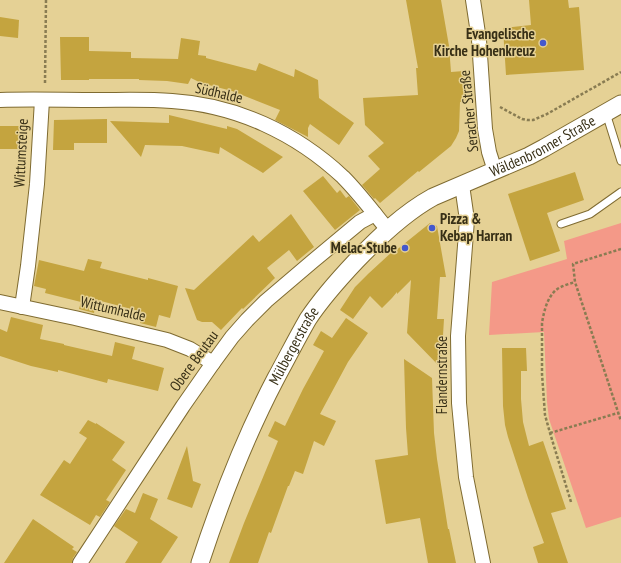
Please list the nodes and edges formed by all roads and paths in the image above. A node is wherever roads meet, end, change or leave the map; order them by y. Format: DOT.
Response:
graph roads {
  1 [pos="46,0"];
  2 [pos="473,0"];
  3 [pos="621,72"];
  4 [pos="0,100"];
  5 [pos="42,100"];
  6 [pos="621,104"];
  7 [pos="483,106"];
  8 [pos="606,113"];
  9 [pos="621,161"];
  10 [pos="495,171"];
  11 [pos="462,185"];
  12 [pos="621,192"];
  13 [pos="375,214"];
  14 [pos="560,224"];
  15 [pos="388,230"];
  16 [pos="621,248"];
  17 [pos="575,282"];
  18 [pos="0,302"];
  19 [pos="22,307"];
  20 [pos="212,363"];
  21 [pos="618,413"];
  22 [pos="621,421"];
  23 [pos="550,433"];
  24 [pos="571,502"];
  25 [pos="80,563"];
  26 [pos="200,563"];
  27 [pos="483,563"];
  1 -- 5 [label="path, Wittumsteige"];
  2 -- 7 [label="street, Seracher Straße"];
  3 -- 7 [label="path"];
  4 -- 5 [label="street, Südhalde"];
  5 -- 13 [label="street, Südhalde"];
  5 -- 19 [label="street, Wittumsteige"];
  6 -- 8 [label="street, Wäldenbronner Straße"];
  7 -- 10 [label="street, Seracher Straße"];
  8 -- 9 [label="lane"];
  8 -- 10 [label="street, Wäldenbronner Straße"];
  10 -- 11 [label="street, Wäldenbronner Straße"];
  11 -- 15 [label="street, Mülbergerstraße"];
  11 -- 27 [label="street, Flandernstraße"];
  12 -- 14 [label="lane"];
  13 -- 15 [label="street, Südhalde"];
  13 -- 20 [label="street, Obere Beutau"];
  15 -- 26 [label="street, Mülbergerstraße"];
  16 -- 17 [label="path"];
  17 -- 21 [label="path"];
  17 -- 23 [label="path"];
  18 -- 19 [label="street, Wittumhalde"];
  19 -- 20 [label="street, Wittumhalde"];
  20 -- 25 [label="street, Obere Beutau"];
  21 -- 22 [label="path"];
  21 -- 23 [label="path"];
  23 -- 24 [label="path"];
}
